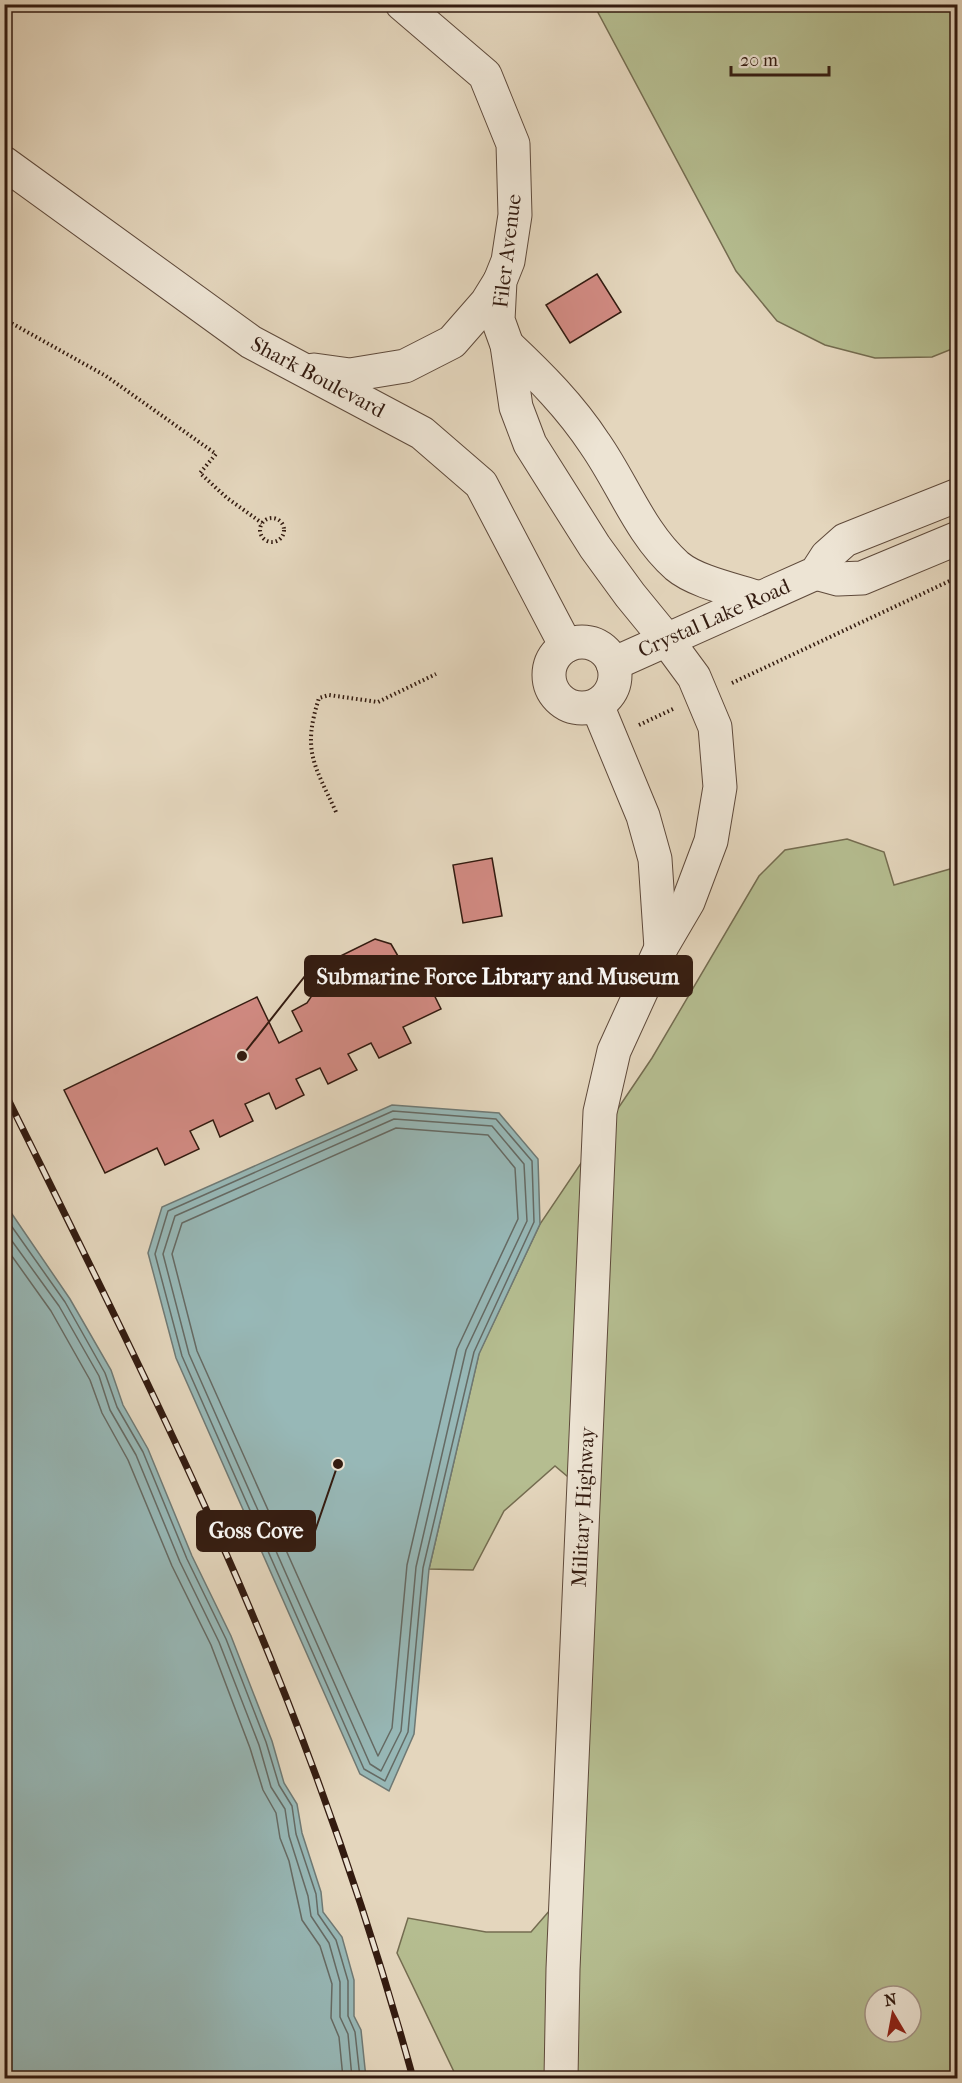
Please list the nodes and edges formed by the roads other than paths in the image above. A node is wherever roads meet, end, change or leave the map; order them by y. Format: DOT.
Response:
graph roads {
  1 [pos="402,4"];
  2 [pos="4,163"];
  3 [pos="500,281"];
  4 [pos="507,345"];
  5 [pos="300,368"];
  6 [pos="957,495"];
  7 [pos="957,538"];
  8 [pos="816,573"];
  9 [pos="759,598"];
  10 [pos="666,639"];
  11 [pos="566,646"];
  12 [pos="613,664"];
  13 [pos="597,705"];
  14 [pos="661,948"];
  15 [pos="561,2079"];
  1 -- 3 [label="street, Filer Avenue"];
  2 -- 5 [label="street, Shark Boulevard"];
  3 -- 4 [label="street, Filer Avenue"];
  3 -- 5 [label="street"];
  4 -- 9 [label="street"];
  4 -- 10 [label="street, Filer Avenue"];
  5 -- 11 [label="street, Shark Boulevard"];
  6 -- 8 [label="street, Crystal Lake Road"];
  7 -- 8 [label="street, Crystal Lake Road"];
  8 -- 9 [label="street, Crystal Lake Road"];
  9 -- 10 [label="street, Crystal Lake Road"];
  10 -- 12 [label="street, Crystal Lake Road"];
  10 -- 14 [label="street, Military Highway"];
  11 -- 12 [label="street"];
  11 -- 13 [label="street"];
  12 -- 13 [label="street"];
  13 -- 14 [label="street, Military Highway"];
  14 -- 15 [label="street, Military Highway"];
}
